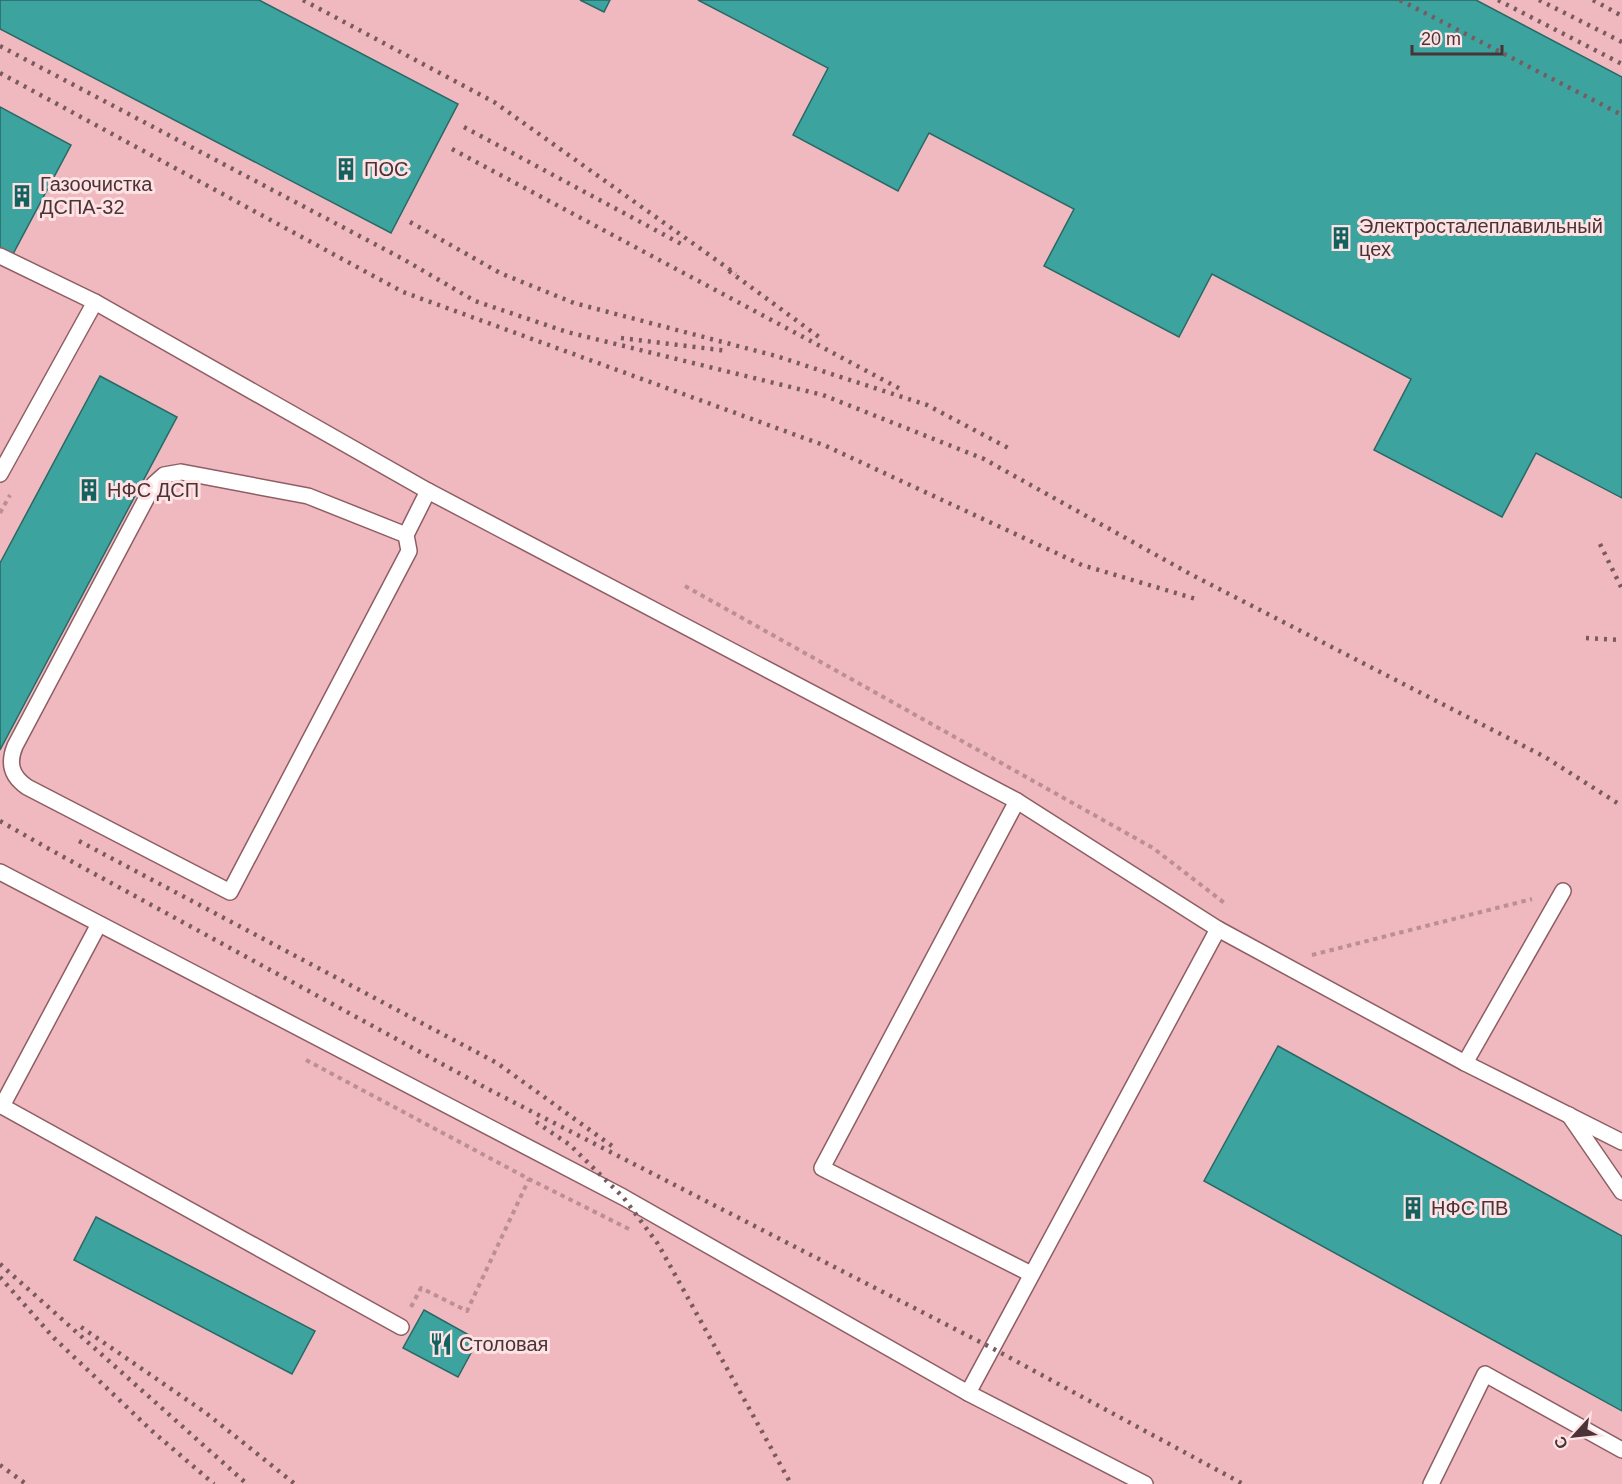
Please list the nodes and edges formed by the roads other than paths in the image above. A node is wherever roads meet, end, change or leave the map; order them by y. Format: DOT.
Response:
graph roads {
  1 [pos="0,256"];
  2 [pos="95,302"];
  3 [pos="0,474"];
  4 [pos="428,491"];
  5 [pos="406,535"];
  6 [pos="1017,801"];
  7 [pos="0,872"];
  8 [pos="1563,891"];
  9 [pos="99,924"];
  10 [pos="1218,929"];
  11 [pos="1465,1063"];
  12 [pos="1,1105"];
  13 [pos="1567,1113"];
  14 [pos="1622,1142"];
  15 [pos="1622,1192"];
  16 [pos="1031,1274"];
  17 [pos="401,1327"];
  18 [pos="968,1393"];
  19 [pos="1622,1450"];
  20 [pos="1145,1484"];
  21 [pos="1431,1484"];
  1 -- 2 [label="lane"];
  2 -- 3 [label="lane"];
  2 -- 4 [label="lane"];
  4 -- 5 [label="lane"];
  4 -- 6 [label="lane"];
  5 -- 5 [label="lane"];
  6 -- 10 [label="lane"];
  6 -- 16 [label="lane"];
  7 -- 9 [label="lane"];
  8 -- 11 [label="lane"];
  9 -- 12 [label="lane"];
  9 -- 18 [label="lane"];
  10 -- 11 [label="lane"];
  10 -- 16 [label="lane"];
  11 -- 13 [label="lane"];
  12 -- 17 [label="lane"];
  13 -- 14 [label="lane"];
  13 -- 15 [label="lane"];
  16 -- 18 [label="lane"];
  18 -- 20 [label="lane"];
  19 -- 21 [label="lane"];
}
